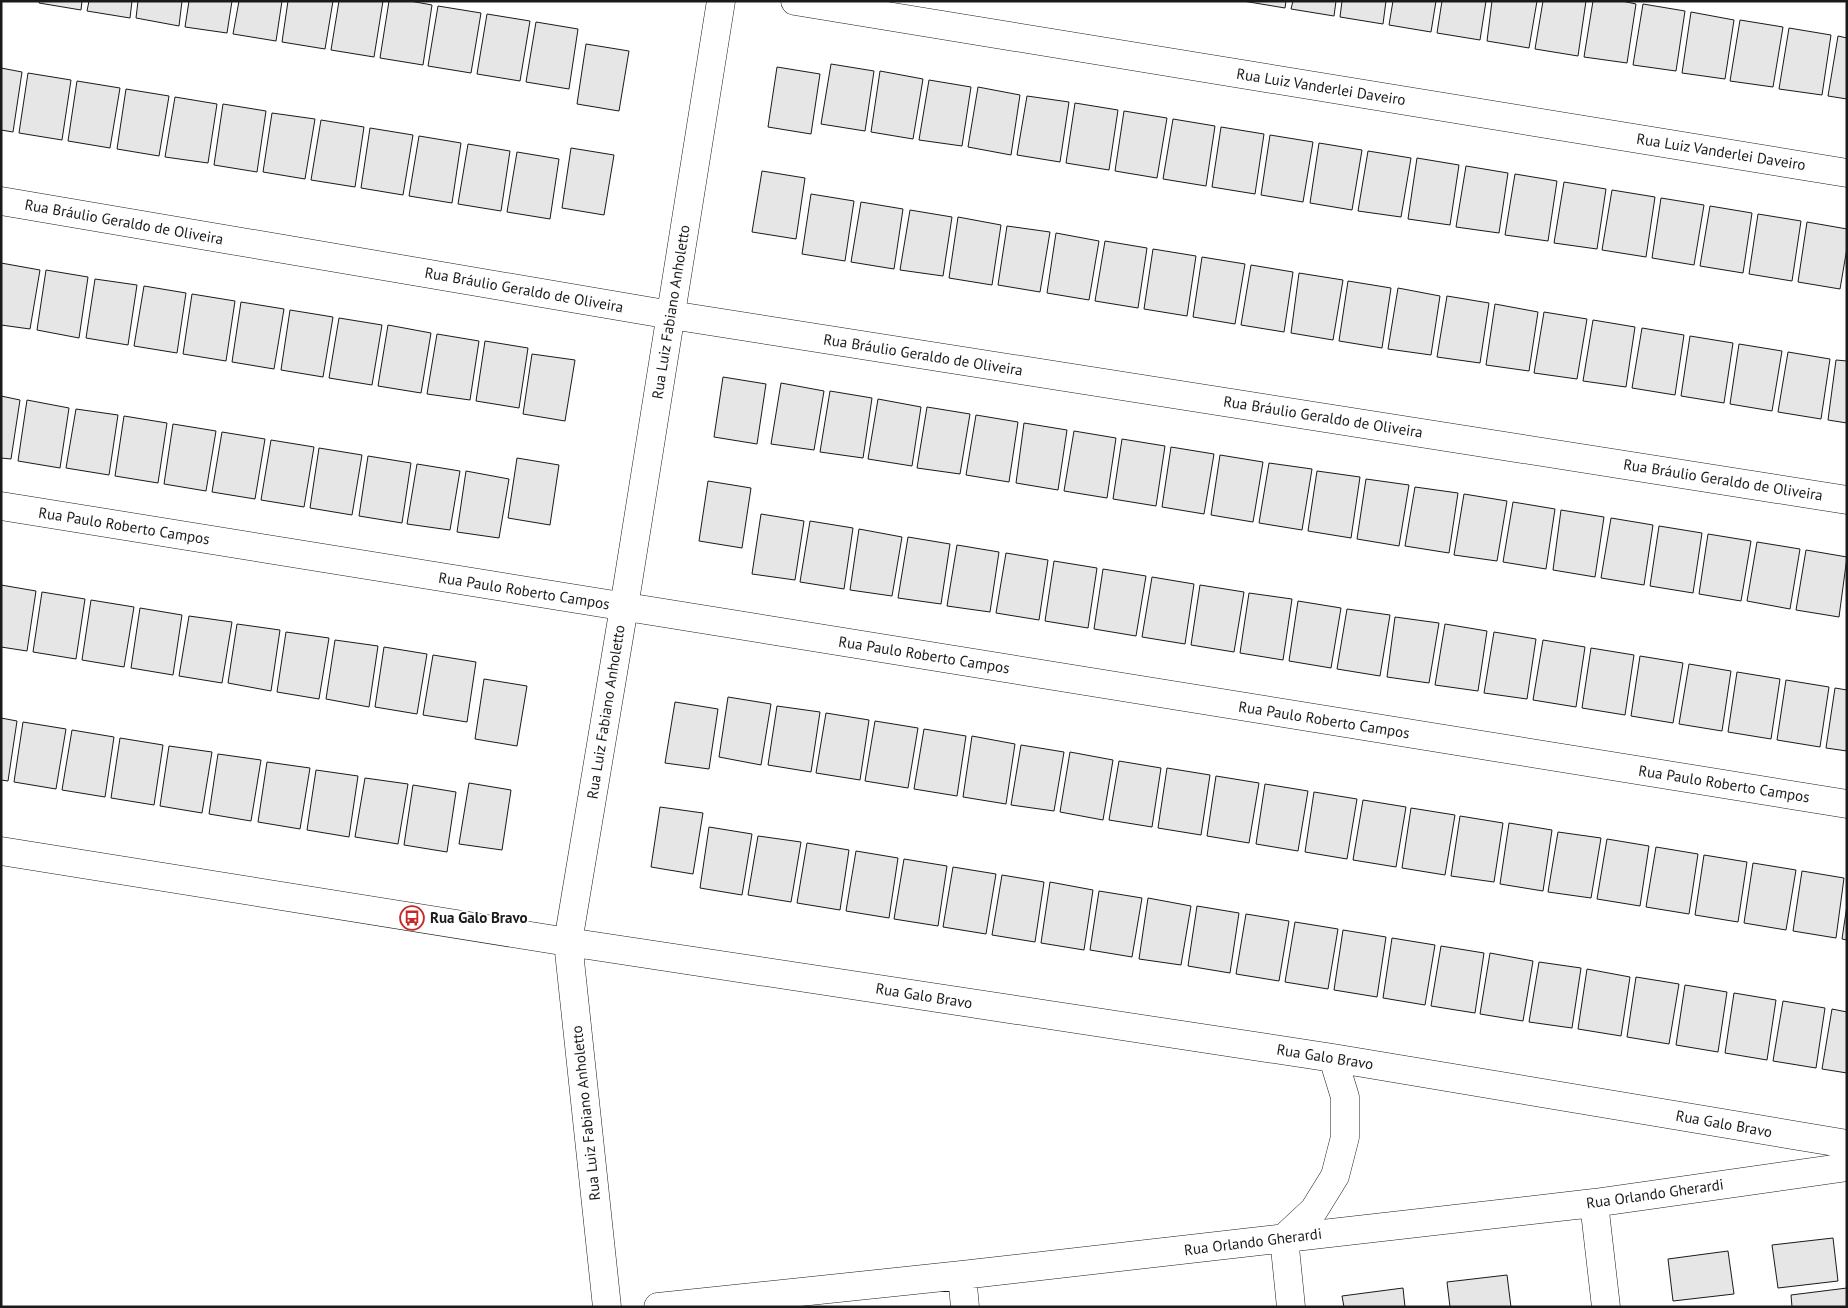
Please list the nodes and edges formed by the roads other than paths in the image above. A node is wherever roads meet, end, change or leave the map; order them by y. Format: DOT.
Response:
graph roads {
  1 [pos="721,1"];
  2 [pos="795,1"];
  3 [pos="1847,173"];
  4 [pos="1,201"];
  5 [pos="671,315"];
  6 [pos="1847,500"];
  7 [pos="1,506"];
  8 [pos="624,607"];
  9 [pos="1847,804"];
  10 [pos="1,851"];
  11 [pos="568,942"];
  12 [pos="1333,1058"];
  13 [pos="1847,1144"];
  14 [pos="1847,1167"];
  15 [pos="1594,1203"];
  16 [pos="1284,1238"];
  17 [pos="962,1275"];
  18 [pos="606,1307"];
  19 [pos="658,1307"];
  20 [pos="966,1307"];
  21 [pos="1291,1307"];
  22 [pos="1606,1307"];
  1 -- 5 [label="street, Rua Luiz Fabiano Anholetto"];
  2 -- 3 [label="street, Rua Luiz Vanderlei Daveiro"];
  4 -- 5 [label="street, Rua Bráulio Geraldo de Oliveira"];
  5 -- 6 [label="street, Rua Bráulio Geraldo de Oliveira"];
  5 -- 8 [label="street, Rua Luiz Fabiano Anholetto"];
  7 -- 8 [label="street, Rua Paulo Roberto Campos"];
  8 -- 9 [label="street, Rua Paulo Roberto Campos"];
  8 -- 11 [label="street, Rua Luiz Fabiano Anholetto"];
  10 -- 11 [label="street, Rua Galo Bravo"];
  11 -- 12 [label="street, Rua Galo Bravo"];
  11 -- 18 [label="street, Rua Luiz Fabiano Anholetto"];
  12 -- 13 [label="street, Rua Galo Bravo"];
  12 -- 16 [label="street"];
  14 -- 15 [label="street, Rua Orlando Gherardi"];
  15 -- 16 [label="street, Rua Orlando Gherardi"];
  15 -- 22 [label="street"];
  16 -- 17 [label="street, Rua Orlando Gherardi"];
  16 -- 21 [label="street"];
  17 -- 19 [label="street, Rua Orlando Gherardi"];
  17 -- 20 [label="street"];
}
